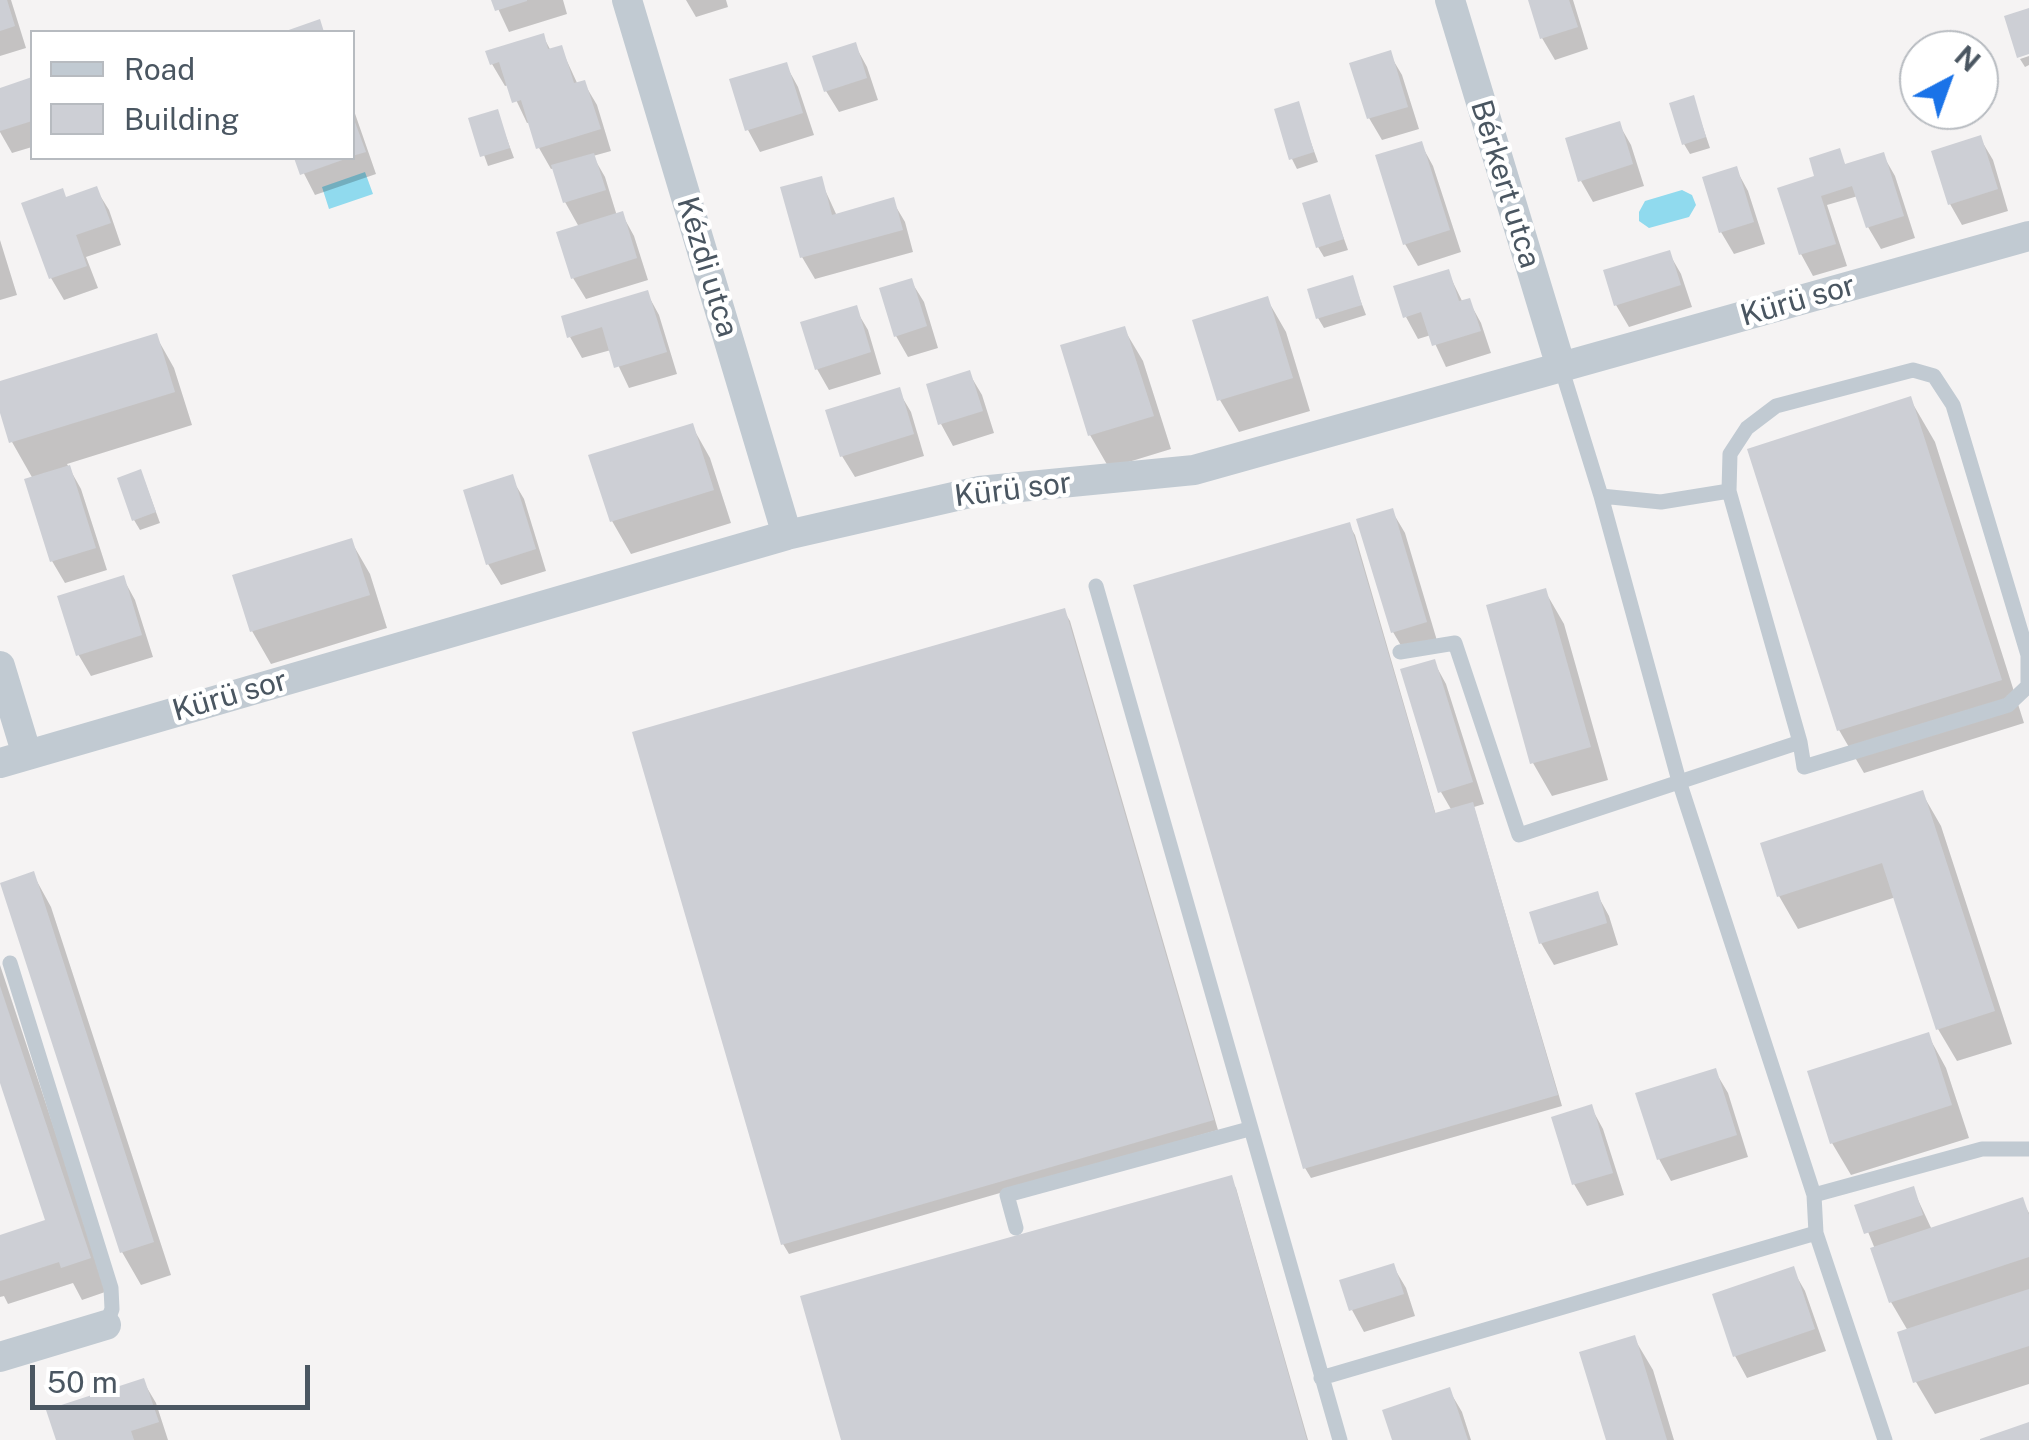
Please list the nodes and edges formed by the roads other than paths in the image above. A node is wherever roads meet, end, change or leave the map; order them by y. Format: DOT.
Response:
graph roads {
  1 [pos="627,0"];
  2 [pos="1450,0"];
  3 [pos="2029,236"];
  4 [pos="1561,368"];
  5 [pos="1729,491"];
  6 [pos="1601,496"];
  7 [pos="787,535"];
  8 [pos="1096,586"];
  9 [pos="1400,652"];
  10 [pos="0,666"];
  11 [pos="1800,742"];
  12 [pos="13,759"];
  13 [pos="1680,781"];
  14 [pos="10,963"];
  15 [pos="1249,1129"];
  16 [pos="2029,1149"];
  17 [pos="1814,1196"];
  18 [pos="1016,1228"];
  19 [pos="1816,1233"];
  20 [pos="106,1325"];
  21 [pos="0,1357"];
  22 [pos="1321,1378"];
  23 [pos="1340,1440"];
  24 [pos="1885,1440"];
  1 -- 7 [label="street, Kézdi utca"];
  2 -- 4 [label="street, Bérkert utca"];
  3 -- 4 [label="street, Kürü sor"];
  4 -- 6 [label="lane"];
  4 -- 7 [label="street, Kürü sor"];
  5 -- 6 [label="lane"];
  5 -- 11 [label="lane"];
  5 -- 11 [label="lane"];
  6 -- 13 [label="lane"];
  7 -- 12 [label="street, Kürü sor"];
  8 -- 15 [label="lane"];
  9 -- 13 [label="lane"];
  10 -- 12 [label="street"];
  11 -- 13 [label="lane"];
  13 -- 17 [label="lane"];
  14 -- 20 [label="lane"];
  15 -- 18 [label="lane"];
  15 -- 22 [label="lane"];
  16 -- 17 [label="lane"];
  17 -- 19 [label="lane"];
  19 -- 22 [label="lane"];
  19 -- 24 [label="lane"];
  20 -- 21 [label="street"];
  22 -- 23 [label="lane"];
}
